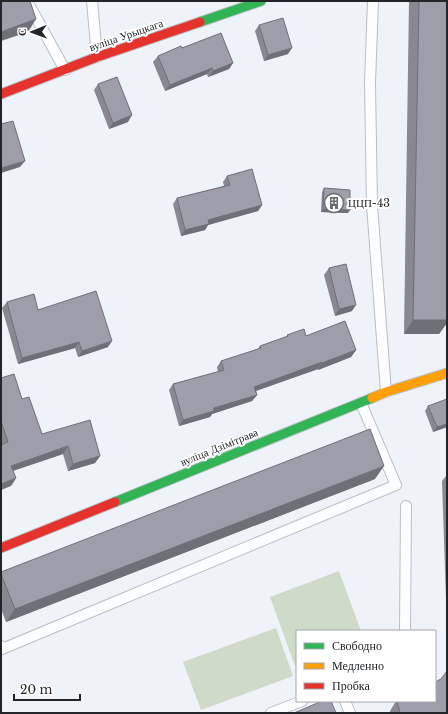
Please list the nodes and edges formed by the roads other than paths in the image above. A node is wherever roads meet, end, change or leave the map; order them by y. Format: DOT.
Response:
graph roads {
  1 [pos="27,1"];
  2 [pos="92,1"];
  3 [pos="261,1"];
  4 [pos="373,1"];
  5 [pos="97,57"];
  6 [pos="65,70"];
  7 [pos="1,94"];
  8 [pos="447,373"];
  9 [pos="386,392"];
  10 [pos="361,403"];
  11 [pos="406,506"];
  12 [pos="1,548"];
  13 [pos="405,630"];
  14 [pos="1,646"];
  15 [pos="299,702"];
  16 [pos="345,702"];
  17 [pos="271,713"];
  18 [pos="350,713"];
  1 -- 6 [label="lane"];
  2 -- 5 [label="lane"];
  3 -- 5 [label="street, вуліца Урыцкага"];
  4 -- 9 [label="lane"];
  5 -- 6 [label="street, вуліца Урыцкага"];
  6 -- 7 [label="street, вуліца Урыцкага"];
  8 -- 9 [label="street, вуліца Дзімітрава"];
  9 -- 10 [label="street, вуліца Дзімітрава"];
  10 -- 12 [label="street, вуліца Дзімітрава"];
  10 -- 14 [label="lane"];
  11 -- 13 [label="lane"];
  15 -- 17 [label="lane"];
  16 -- 18 [label="lane"];
}
